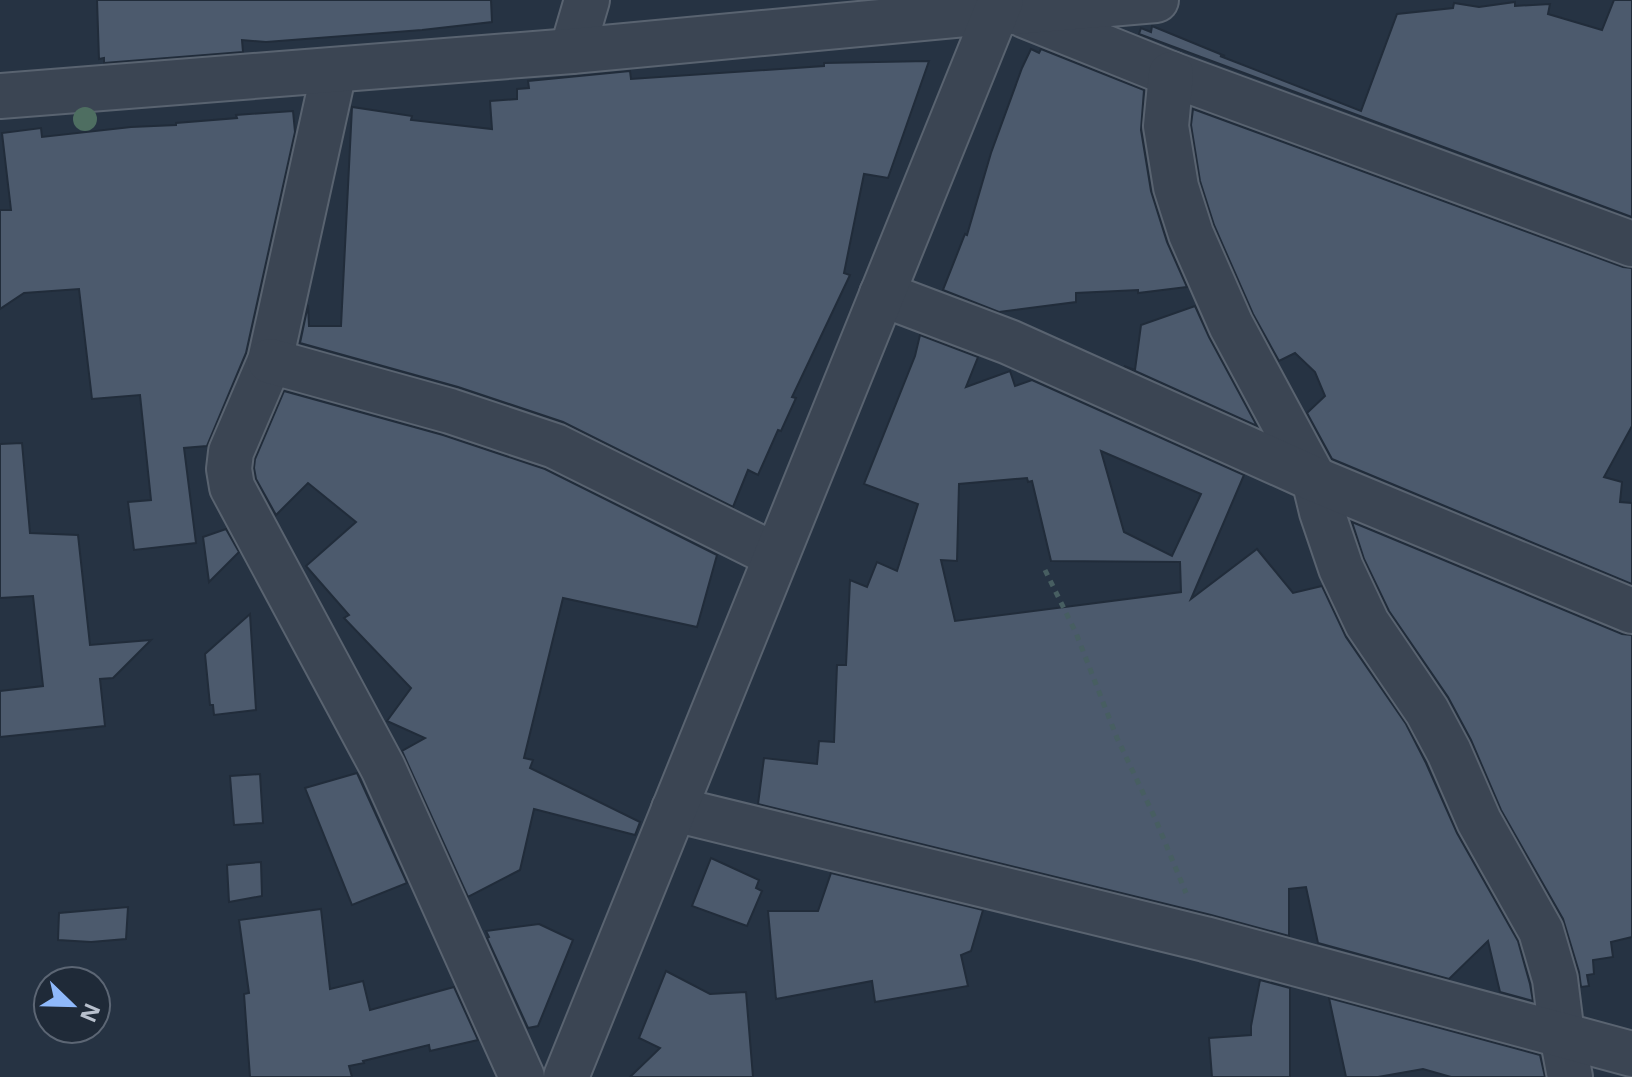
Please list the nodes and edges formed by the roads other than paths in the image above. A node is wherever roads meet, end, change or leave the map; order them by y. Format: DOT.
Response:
graph roads {
  1 [pos="587,0"];
  2 [pos="1156,0"];
  3 [pos="1004,8"];
  4 [pos="572,51"];
  5 [pos="334,71"];
  6 [pos="1171,74"];
  7 [pos="0,96"];
  8 [pos="1632,244"];
  9 [pos="882,294"];
  10 [pos="270,361"];
  11 [pos="1314,479"];
  12 [pos="776,556"];
  13 [pos="1632,611"];
  14 [pos="674,809"];
  15 [pos="1562,1035"];
  16 [pos="1632,1054"];
  17 [pos="576,1070"];
  18 [pos="522,1077"];
  19 [pos="1570,1077"];
  1 -- 4 [label="street"];
  2 -- 3 [label="street"];
  3 -- 4 [label="street"];
  3 -- 6 [label="street"];
  3 -- 9 [label="street"];
  4 -- 5 [label="street"];
  5 -- 7 [label="street"];
  5 -- 10 [label="street"];
  6 -- 8 [label="street"];
  6 -- 11 [label="street"];
  9 -- 11 [label="street"];
  9 -- 12 [label="street"];
  10 -- 12 [label="street"];
  10 -- 18 [label="street"];
  11 -- 13 [label="street"];
  11 -- 15 [label="street"];
  12 -- 14 [label="street"];
  14 -- 15 [label="street"];
  14 -- 17 [label="street"];
  15 -- 16 [label="street"];
  15 -- 19 [label="street"];
}
